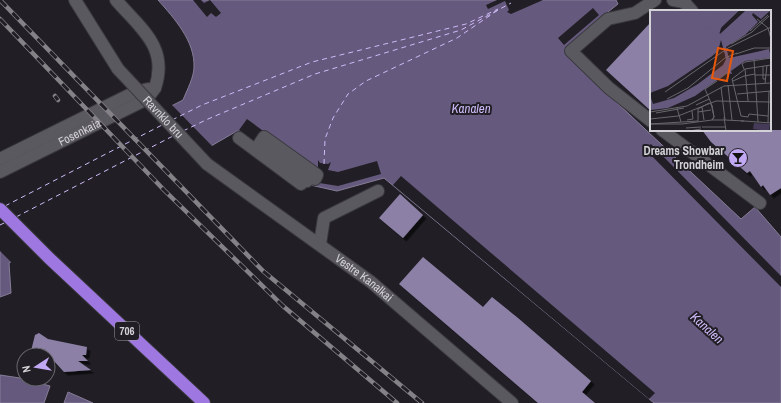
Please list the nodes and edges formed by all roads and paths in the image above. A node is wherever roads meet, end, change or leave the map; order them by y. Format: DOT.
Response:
graph roads {
  1 [pos="75,0"];
  2 [pos="116,0"];
  3 [pos="655,0"];
  4 [pos="155,88"];
  5 [pos="650,120"];
  6 [pos="663,131"];
  7 [pos="239,138"];
  8 [pos="0,159"];
  9 [pos="208,164"];
  10 [pos="0,172"];
  11 [pos="318,175"];
  12 [pos="301,184"];
  13 [pos="378,191"];
  14 [pos="760,203"];
  15 [pos="0,209"];
  16 [pos="320,244"];
  17 [pos="204,403"];
  18 [pos="512,403"];
  1 -- 9 [label="street, Ravnklo bru, bridge"];
  2 -- 4 [label="street"];
  3 -- 5 [label="street"];
  4 -- 8 [label="street, Fosenkaia"];
  4 -- 10 [label="street, Fosenkaia"];
  6 -- 14 [label="street"];
  7 -- 12 [label="street"];
  9 -- 16 [label="street, Vestre Kanalkai"];
  11 -- 11 [label="street"];
  13 -- 16 [label="street"];
  15 -- 17 [label="highway, 706"];
  16 -- 18 [label="street, Vestre Kanalkai"];
}
